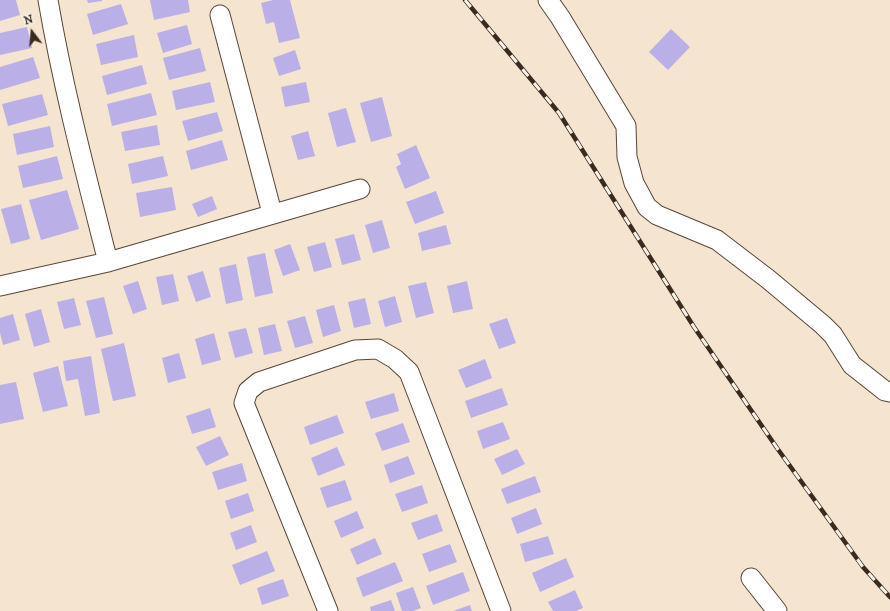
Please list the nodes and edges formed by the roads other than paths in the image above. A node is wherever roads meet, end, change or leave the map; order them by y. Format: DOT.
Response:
graph roads {
  1 [pos="48,0"];
  2 [pos="548,0"];
  3 [pos="220,15"];
  4 [pos="360,189"];
  5 [pos="272,214"];
  6 [pos="108,262"];
  7 [pos="0,286"];
  8 [pos="890,392"];
  9 [pos="751,578"];
  10 [pos="328,611"];
  11 [pos="501,611"];
  12 [pos="778,611"];
  1 -- 6 [label="street"];
  2 -- 8 [label="street"];
  3 -- 5 [label="street"];
  4 -- 5 [label="street"];
  5 -- 6 [label="street"];
  6 -- 7 [label="street"];
  9 -- 12 [label="street"];
  10 -- 11 [label="street"];
}
